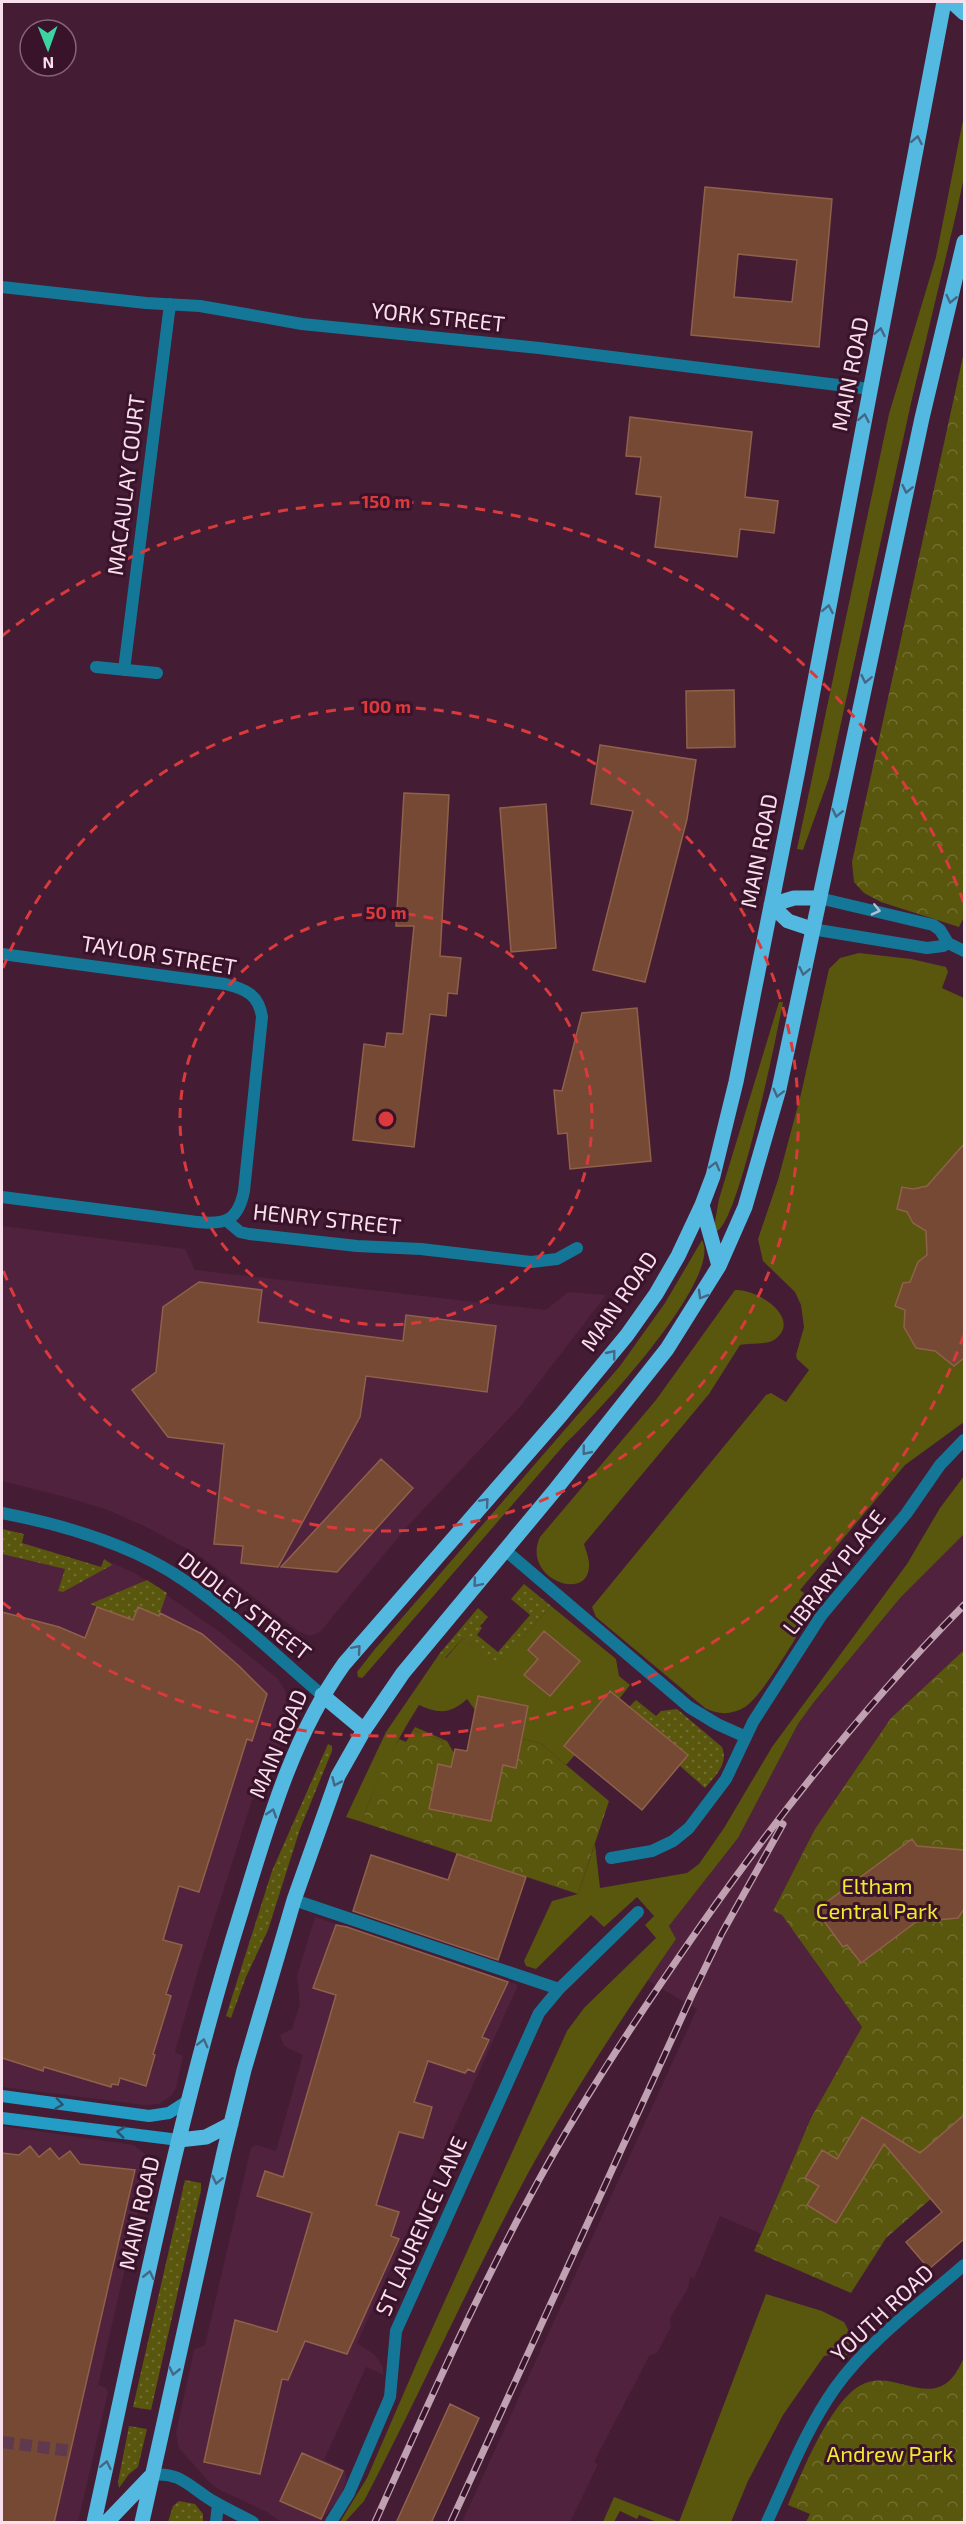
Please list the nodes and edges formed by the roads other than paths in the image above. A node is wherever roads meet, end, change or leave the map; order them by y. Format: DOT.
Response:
graph roads {
  1 [pos="944,2"];
  2 [pos="952,2"];
  3 [pos="964,13"];
  4 [pos="964,242"];
  5 [pos="2,287"];
  6 [pos="170,304"];
  7 [pos="870,389"];
  8 [pos="96,667"];
  9 [pos="124,670"];
  10 [pos="157,673"];
  11 [pos="819,898"];
  12 [pos="771,905"];
  13 [pos="812,929"];
  14 [pos="948,943"];
  15 [pos="964,951"];
  16 [pos="2,954"];
  17 [pos="2,1197"];
  18 [pos="702,1205"];
  19 [pos="227,1221"];
  20 [pos="577,1248"];
  21 [pos="719,1266"];
  22 [pos="964,1440"];
  23 [pos="2,1513"];
  24 [pos="505,1550"];
  25 [pos="322,1695"];
  26 [pos="364,1730"];
  27 [pos="746,1737"];
  28 [pos="611,1858"];
  29 [pos="294,1900"];
  30 [pos="638,1912"];
  31 [pos="559,1989"];
  32 [pos="2,2096"];
  33 [pos="189,2100"];
  34 [pos="2,2118"];
  35 [pos="231,2124"];
  36 [pos="179,2140"];
  37 [pos="964,2265"];
  38 [pos="152,2475"];
  39 [pos="218,2504"];
  40 [pos="94,2523"];
  41 [pos="107,2523"];
  42 [pos="142,2523"];
  43 [pos="216,2523"];
  44 [pos="253,2523"];
  45 [pos="331,2523"];
  46 [pos="767,2523"];
  7 -- 1 [label="main road, MAIN ROAD, one-way"];
  2 -- 3 [label="main road"];
  4 -- 11 [label="main road, one-way"];
  5 -- 6 [label="street, YORK STREET"];
  6 -- 7 [label="street, YORK STREET"];
  6 -- 9 [label="street, MACAULAY COURT"];
  12 -- 7 [label="main road, MAIN ROAD, one-way"];
  8 -- 9 [label="street"];
  9 -- 10 [label="street"];
  11 -- 12 [label="main road"];
  11 -- 13 [label="main road"];
  11 -- 14 [label="street, one-way"];
  12 -- 13 [label="main road"];
  18 -- 12 [label="main road, MAIN ROAD, one-way"];
  13 -- 14 [label="street"];
  13 -- 21 [label="main road, one-way"];
  14 -- 15 [label="street"];
  16 -- 19 [label="street, TAYLOR STREET"];
  17 -- 19 [label="street, HENRY STREET"];
  18 -- 21 [label="main road"];
  25 -- 18 [label="main road, MAIN ROAD, one-way"];
  19 -- 20 [label="street, HENRY STREET"];
  21 -- 24 [label="main road, one-way"];
  22 -- 27 [label="street, LIBRARY PLACE"];
  23 -- 25 [label="street, DUDLEY STREET"];
  24 -- 26 [label="main road, one-way"];
  24 -- 27 [label="street"];
  25 -- 26 [label="main road"];
  33 -- 25 [label="main road, MAIN ROAD, one-way"];
  26 -- 29 [label="main road, one-way"];
  27 -- 28 [label="street, LIBRARY PLACE"];
  29 -- 31 [label="street"];
  29 -- 35 [label="main road"];
  30 -- 31 [label="street, ST LAURENCE LANE"];
  31 -- 45 [label="street, ST LAURENCE LANE"];
  32 -- 33 [label="street, one-way"];
  33 -- 36 [label="main road, MAIN ROAD"];
  36 -- 34 [label="street, one-way"];
  35 -- 36 [label="main road"];
  35 -- 38 [label="main road, one-way"];
  40 -- 36 [label="main road, MAIN ROAD, one-way"];
  37 -- 46 [label="street, YOUTH ROAD"];
  38 -- 39 [label="street"];
  38 -- 41 [label="main road"];
  38 -- 42 [label="main road"];
  39 -- 43 [label="street"];
  39 -- 44 [label="street"];
}
